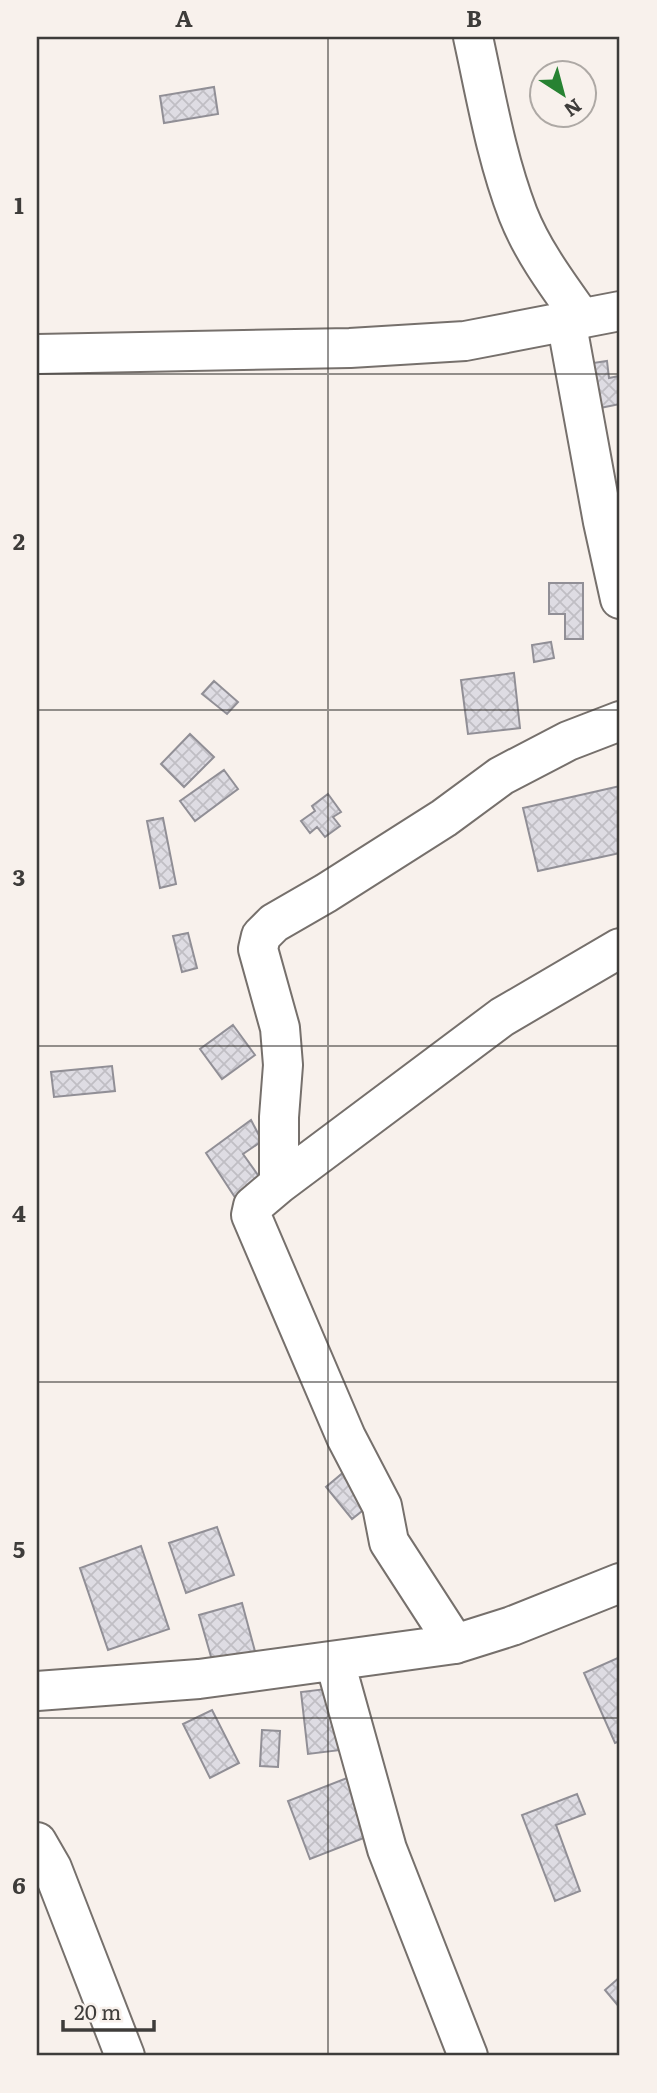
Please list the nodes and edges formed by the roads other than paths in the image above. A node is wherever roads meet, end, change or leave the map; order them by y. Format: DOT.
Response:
graph roads {
  1 [pos="473,37"];
  2 [pos="620,311"];
  3 [pos="574,320"];
  4 [pos="37,354"];
  5 [pos="620,599"];
  6 [pos="620,721"];
  7 [pos="620,948"];
  8 [pos="279,1184"];
  9 [pos="620,1583"];
  10 [pos="455,1644"];
  11 [pos="335,1662"];
  12 [pos="37,1691"];
  13 [pos="37,1842"];
  14 [pos="125,2056"];
  15 [pos="468,2056"];
  1 -- 3 [label="street"];
  2 -- 3 [label="street"];
  3 -- 4 [label="street"];
  3 -- 5 [label="street"];
  6 -- 8 [label="street"];
  7 -- 8 [label="street"];
  8 -- 10 [label="street"];
  9 -- 10 [label="street"];
  10 -- 11 [label="street"];
  11 -- 12 [label="street"];
  11 -- 15 [label="street"];
  13 -- 14 [label="street"];
}
